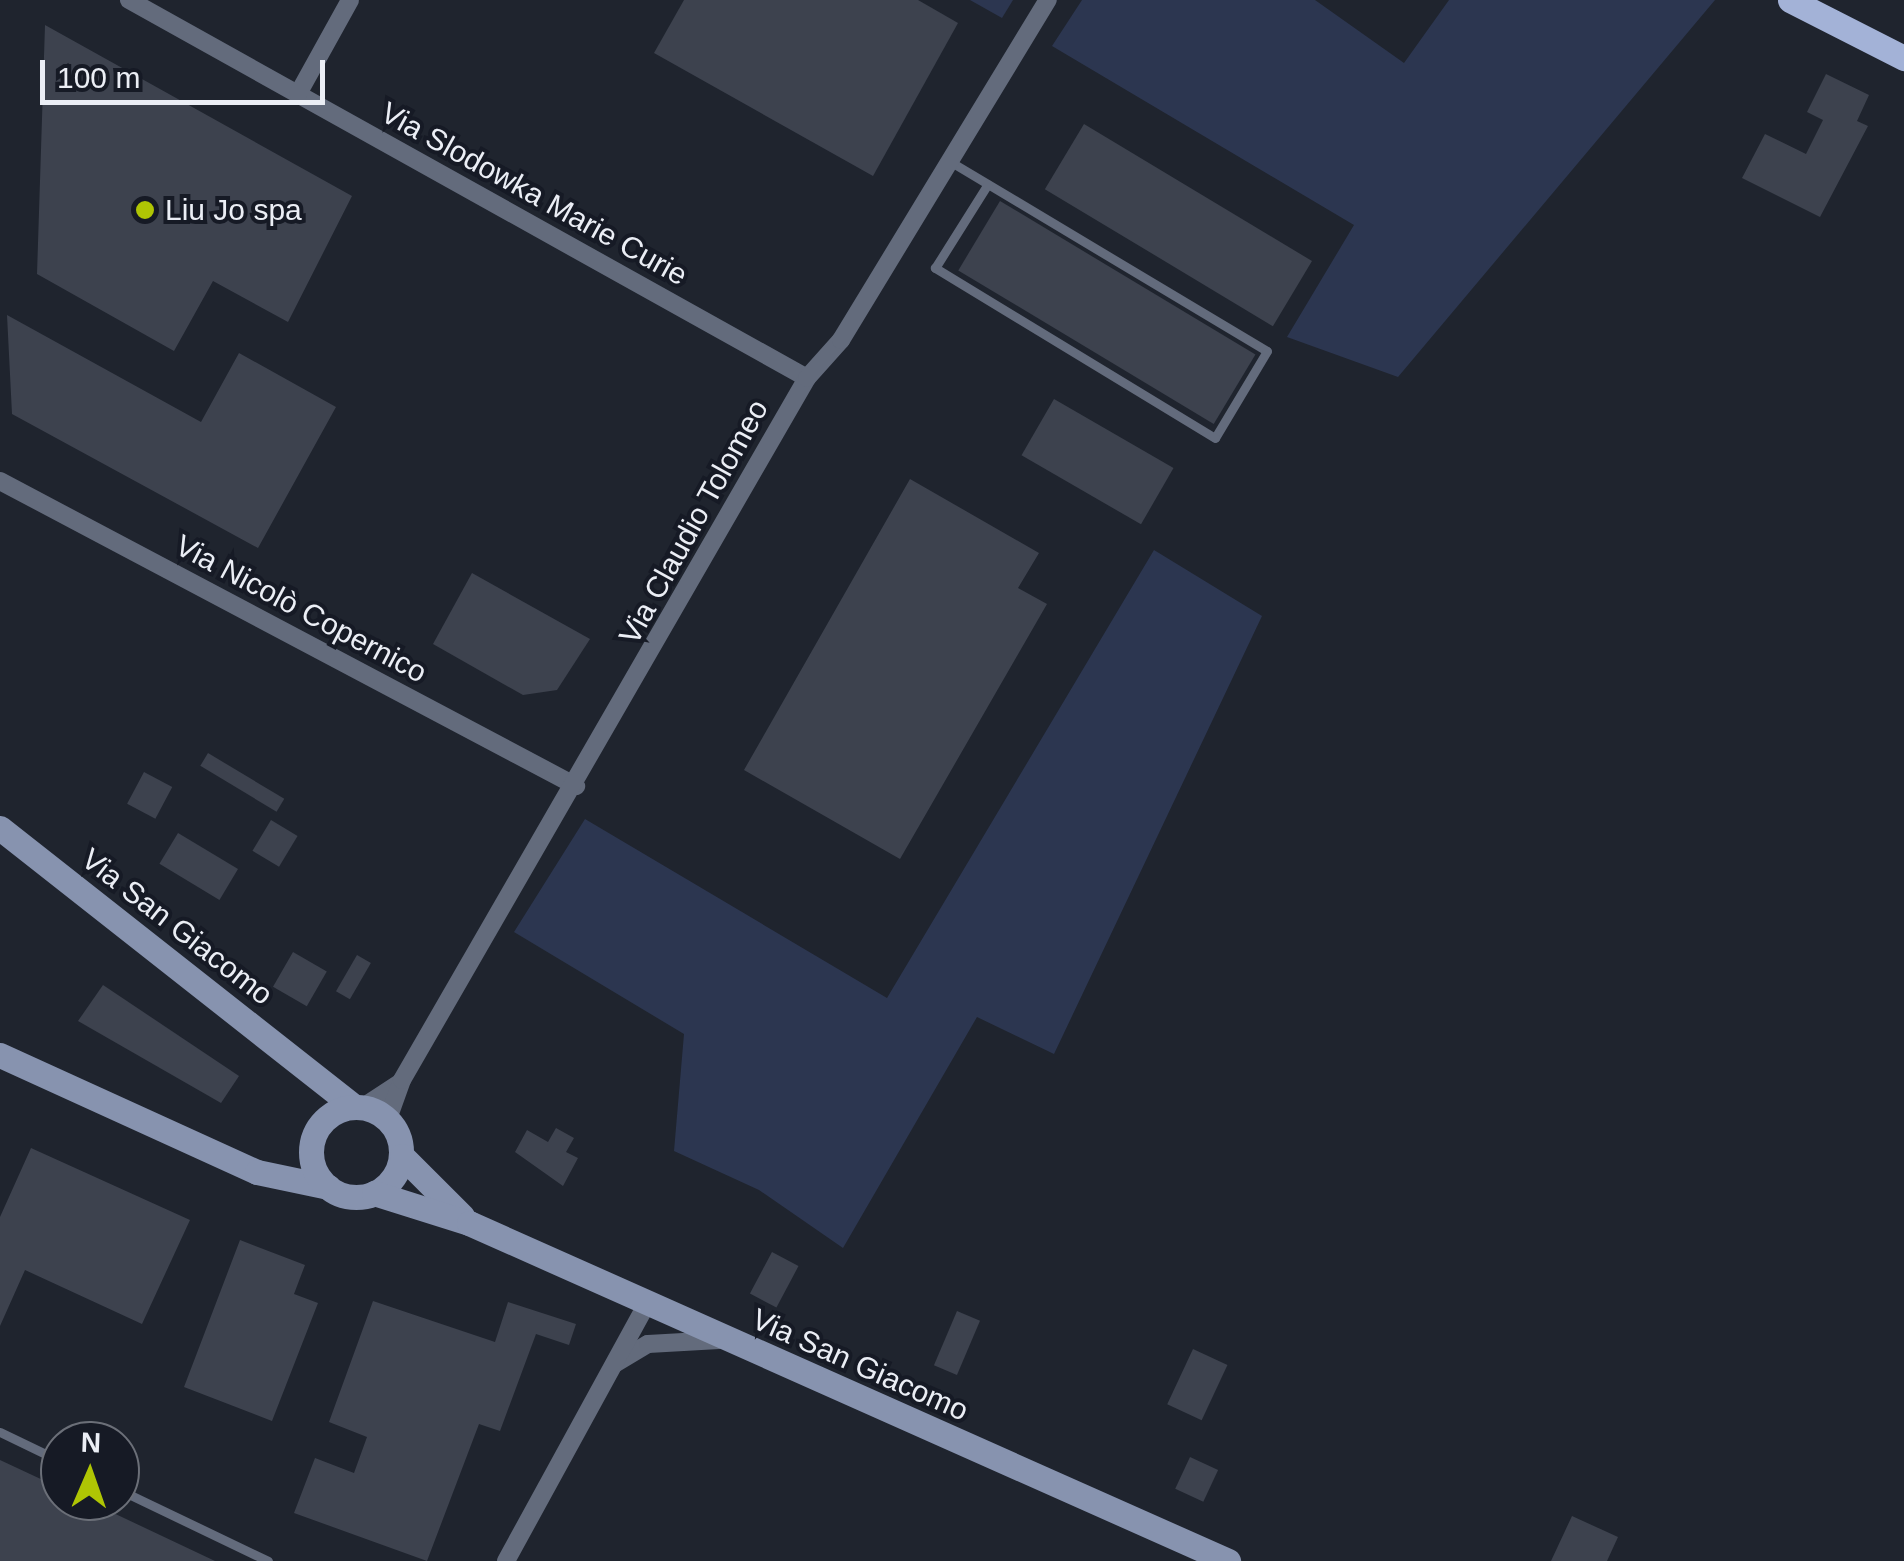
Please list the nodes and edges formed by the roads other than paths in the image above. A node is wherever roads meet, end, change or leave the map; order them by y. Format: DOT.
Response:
graph roads {
  1 [pos="129,0"];
  2 [pos="350,0"];
  3 [pos="1048,0"];
  4 [pos="1790,0"];
  5 [pos="1904,58"];
  6 [pos="298,94"];
  7 [pos="951,162"];
  8 [pos="988,184"];
  9 [pos="807,378"];
  10 [pos="0,481"];
  11 [pos="576,786"];
  12 [pos="0,828"];
  13 [pos="0,1055"];
  14 [pos="315,1076"];
  15 [pos="402,1080"];
  16 [pos="358,1107"];
  17 [pos="388,1119"];
  18 [pos="317,1132"];
  19 [pos="402,1156"];
  20 [pos="235,1162"];
  21 [pos="328,1187"];
  22 [pos="374,1193"];
  23 [pos="469,1223"];
  24 [pos="645,1307"];
  25 [pos="720,1340"];
  26 [pos="612,1366"];
  27 [pos="0,1432"];
  28 [pos="40,1451"];
  29 [pos="140,1500"];
  30 [pos="268,1561"];
  31 [pos="506,1561"];
  32 [pos="1228,1561"];
  1 -- 6 [label="street, Via Slodowka Marie Curie"];
  2 -- 6 [label="street"];
  3 -- 7 [label="street, Via Claudio Tolomeo"];
  4 -- 5 [label="main road"];
  6 -- 9 [label="street, Via Slodowka Marie Curie"];
  7 -- 8 [label="lane"];
  7 -- 9 [label="street, Via Claudio Tolomeo"];
  8 -- 8 [label="lane"];
  9 -- 11 [label="street, Via Claudio Tolomeo"];
  10 -- 11 [label="street, Via Nicolò Copernico"];
  11 -- 15 [label="street, Via Claudio Tolomeo"];
  12 -- 14 [label="street, Via San Giacomo"];
  13 -- 20 [label="street"];
  14 -- 16 [label="street, Via San Giacomo"];
  14 -- 18 [label="street"];
  15 -- 16 [label="street, Via Claudio Tolomeo"];
  15 -- 17 [label="street, Via Claudio Tolomeo"];
  16 -- 17 [label="street"];
  16 -- 18 [label="street"];
  17 -- 19 [label="street"];
  18 -- 20 [label="street"];
  18 -- 21 [label="street"];
  19 -- 22 [label="street"];
  19 -- 23 [label="street, Via San Giacomo"];
  20 -- 21 [label="street"];
  21 -- 22 [label="street"];
  22 -- 23 [label="street, Via San Giacomo"];
  23 -- 24 [label="street, Via San Giacomo"];
  24 -- 25 [label="street, Via San Giacomo"];
  24 -- 26 [label="street"];
  25 -- 26 [label="street"];
  25 -- 32 [label="street, Via San Giacomo"];
  26 -- 31 [label="street"];
  27 -- 28 [label="lane"];
  29 -- 30 [label="lane"];
}
